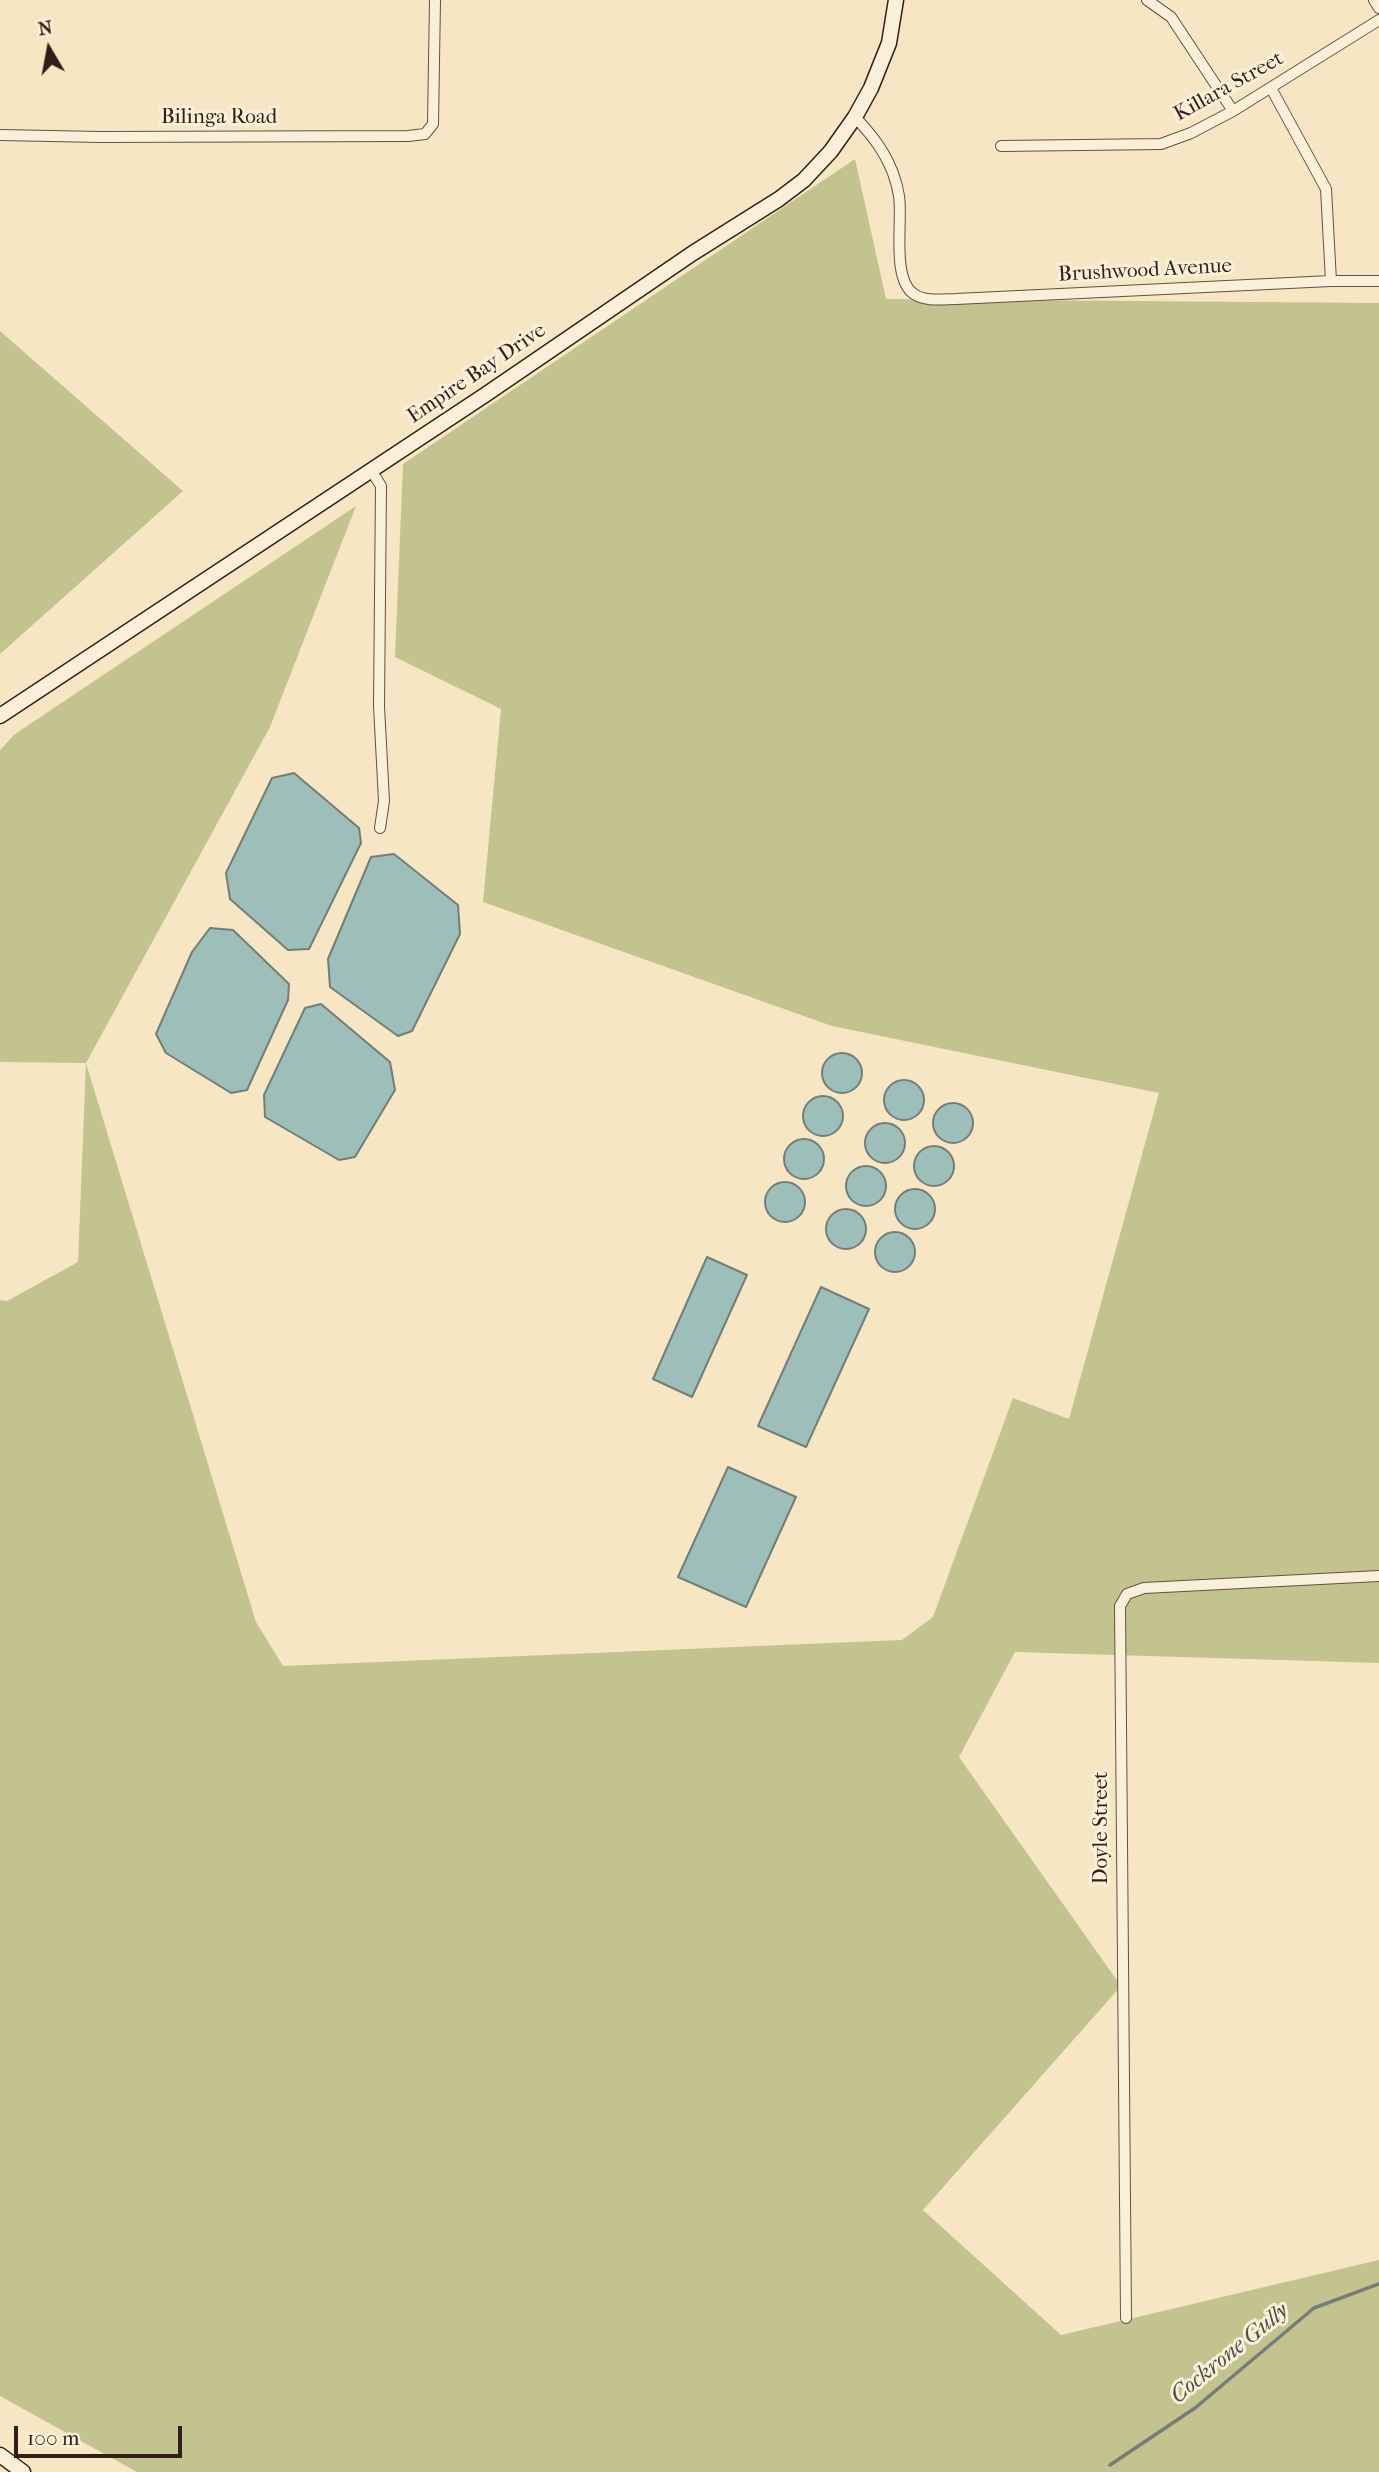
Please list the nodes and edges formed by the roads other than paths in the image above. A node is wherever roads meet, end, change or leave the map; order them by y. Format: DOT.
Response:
graph roads {
  1 [pos="435,0"];
  2 [pos="896,0"];
  3 [pos="1147,0"];
  4 [pos="1374,0"];
  5 [pos="1379,8"];
  6 [pos="1379,20"];
  7 [pos="1270,88"];
  8 [pos="1233,111"];
  9 [pos="855,117"];
  10 [pos="0,135"];
  11 [pos="1001,146"];
  12 [pos="1331,281"];
  13 [pos="1379,281"];
  14 [pos="371,470"];
  15 [pos="0,716"];
  16 [pos="380,828"];
  17 [pos="1379,1576"];
  18 [pos="1126,2318"];
  19 [pos="0,2455"];
  20 [pos="23,2472"];
  1 -- 10 [label="street, Bilinga Road"];
  2 -- 9 [label="main road, Empire Bay Drive"];
  3 -- 8 [label="street"];
  4 -- 5 [label="street"];
  6 -- 7 [label="street, Killara Street"];
  7 -- 8 [label="street, Killara Street"];
  7 -- 12 [label="street"];
  8 -- 11 [label="street, Killara Street"];
  9 -- 12 [label="street, Brushwood Avenue"];
  9 -- 14 [label="main road, Empire Bay Drive"];
  12 -- 13 [label="street, Brushwood Avenue"];
  14 -- 15 [label="main road, Empire Bay Drive"];
  14 -- 16 [label="street"];
  17 -- 18 [label="street, Doyle Street"];
  19 -- 20 [label="main road"];
}
